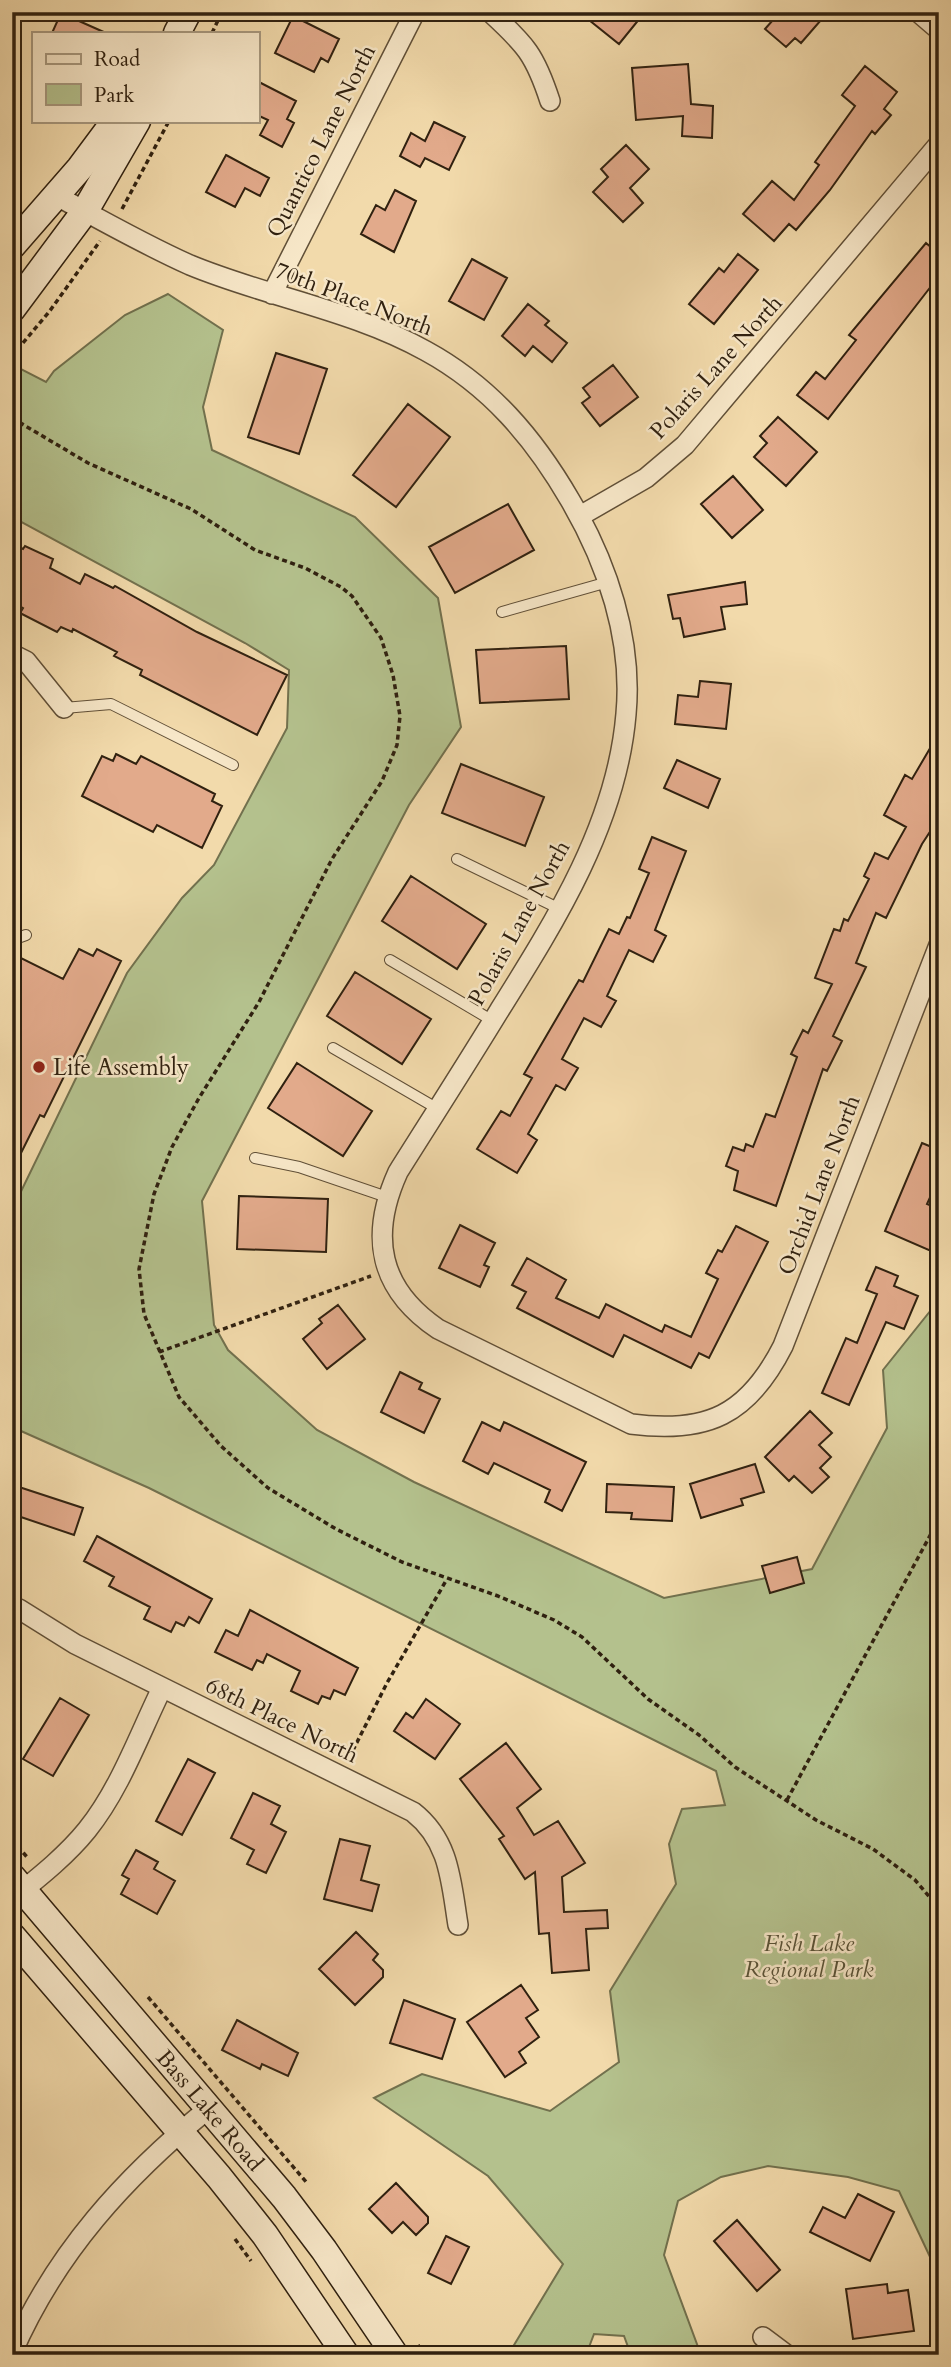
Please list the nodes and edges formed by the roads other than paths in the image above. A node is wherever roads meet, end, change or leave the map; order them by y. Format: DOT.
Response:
graph roads {
  1 [pos="188,12"];
  2 [pos="415,12"];
  3 [pos="490,12"];
  4 [pos="918,12"];
  5 [pos="939,30"];
  6 [pos="178,32"];
  7 [pos="550,101"];
  8 [pos="114,122"];
  9 [pos="135,122"];
  10 [pos="939,145"];
  11 [pos="57,196"];
  12 [pos="85,211"];
  13 [pos="12,246"];
  14 [pos="272,294"];
  15 [pos="12,309"];
  16 [pos="580,516"];
  17 [pos="609,582"];
  18 [pos="502,612"];
  19 [pos="12,653"];
  20 [pos="64,708"];
  21 [pos="233,765"];
  22 [pos="457,859"];
  23 [pos="560,909"];
  24 [pos="26,935"];
  25 [pos="12,940"];
  26 [pos="939,944"];
  27 [pos="390,960"];
  28 [pos="493,1021"];
  29 [pos="333,1048"];
  30 [pos="438,1109"];
  31 [pos="255,1158"];
  32 [pos="387,1197"];
  33 [pos="712,1419"];
  34 [pos="19,1609"];
  35 [pos="162,1688"];
  36 [pos="19,1881"];
  37 [pos="458,1926"];
  38 [pos="12,1936"];
  39 [pos="209,2108"];
  40 [pos="180,2132"];
  41 [pos="20,2313"];
  42 [pos="763,2337"];
  43 [pos="12,2353"];
  44 [pos="346,2355"];
  45 [pos="395,2355"];
  46 [pos="787,2355"];
  1 -- 6 [label="main road"];
  2 -- 14 [label="street, Quantico Lane North"];
  3 -- 7 [label="street"];
  4 -- 5 [label="street"];
  8 -- 11 [label="main road"];
  9 -- 12 [label="main road"];
  10 -- 16 [label="street, Polaris Lane North"];
  11 -- 12 [label="street, 70th Place North"];
  11 -- 13 [label="main road"];
  12 -- 14 [label="street, 70th Place North"];
  12 -- 15 [label="main road"];
  14 -- 16 [label="street, 70th Place North"];
  16 -- 17 [label="street, Polaris Lane North"];
  17 -- 18 [label="lane"];
  17 -- 23 [label="street, Polaris Lane North"];
  19 -- 20 [label="street"];
  20 -- 21 [label="lane"];
  22 -- 23 [label="lane"];
  23 -- 28 [label="street, Polaris Lane North"];
  24 -- 25 [label="lane"];
  26 -- 33 [label="street, Orchid Lane North"];
  27 -- 28 [label="lane"];
  28 -- 30 [label="street, Polaris Lane North"];
  29 -- 30 [label="lane"];
  30 -- 32 [label="street, Polaris Lane North"];
  31 -- 32 [label="lane"];
  32 -- 33 [label="street, Polaris Lane North"];
  34 -- 35 [label="street, 68th Place North"];
  35 -- 36 [label="street"];
  35 -- 37 [label="street, 68th Place North"];
  36 -- 39 [label="main road, Bass Lake Road"];
  38 -- 40 [label="main road, Bass Lake Road"];
  39 -- 40 [label="street"];
  39 -- 45 [label="main road, Bass Lake Road"];
  40 -- 41 [label="street"];
  40 -- 44 [label="main road, Bass Lake Road"];
  41 -- 43 [label="street"];
  42 -- 46 [label="street"];
}
